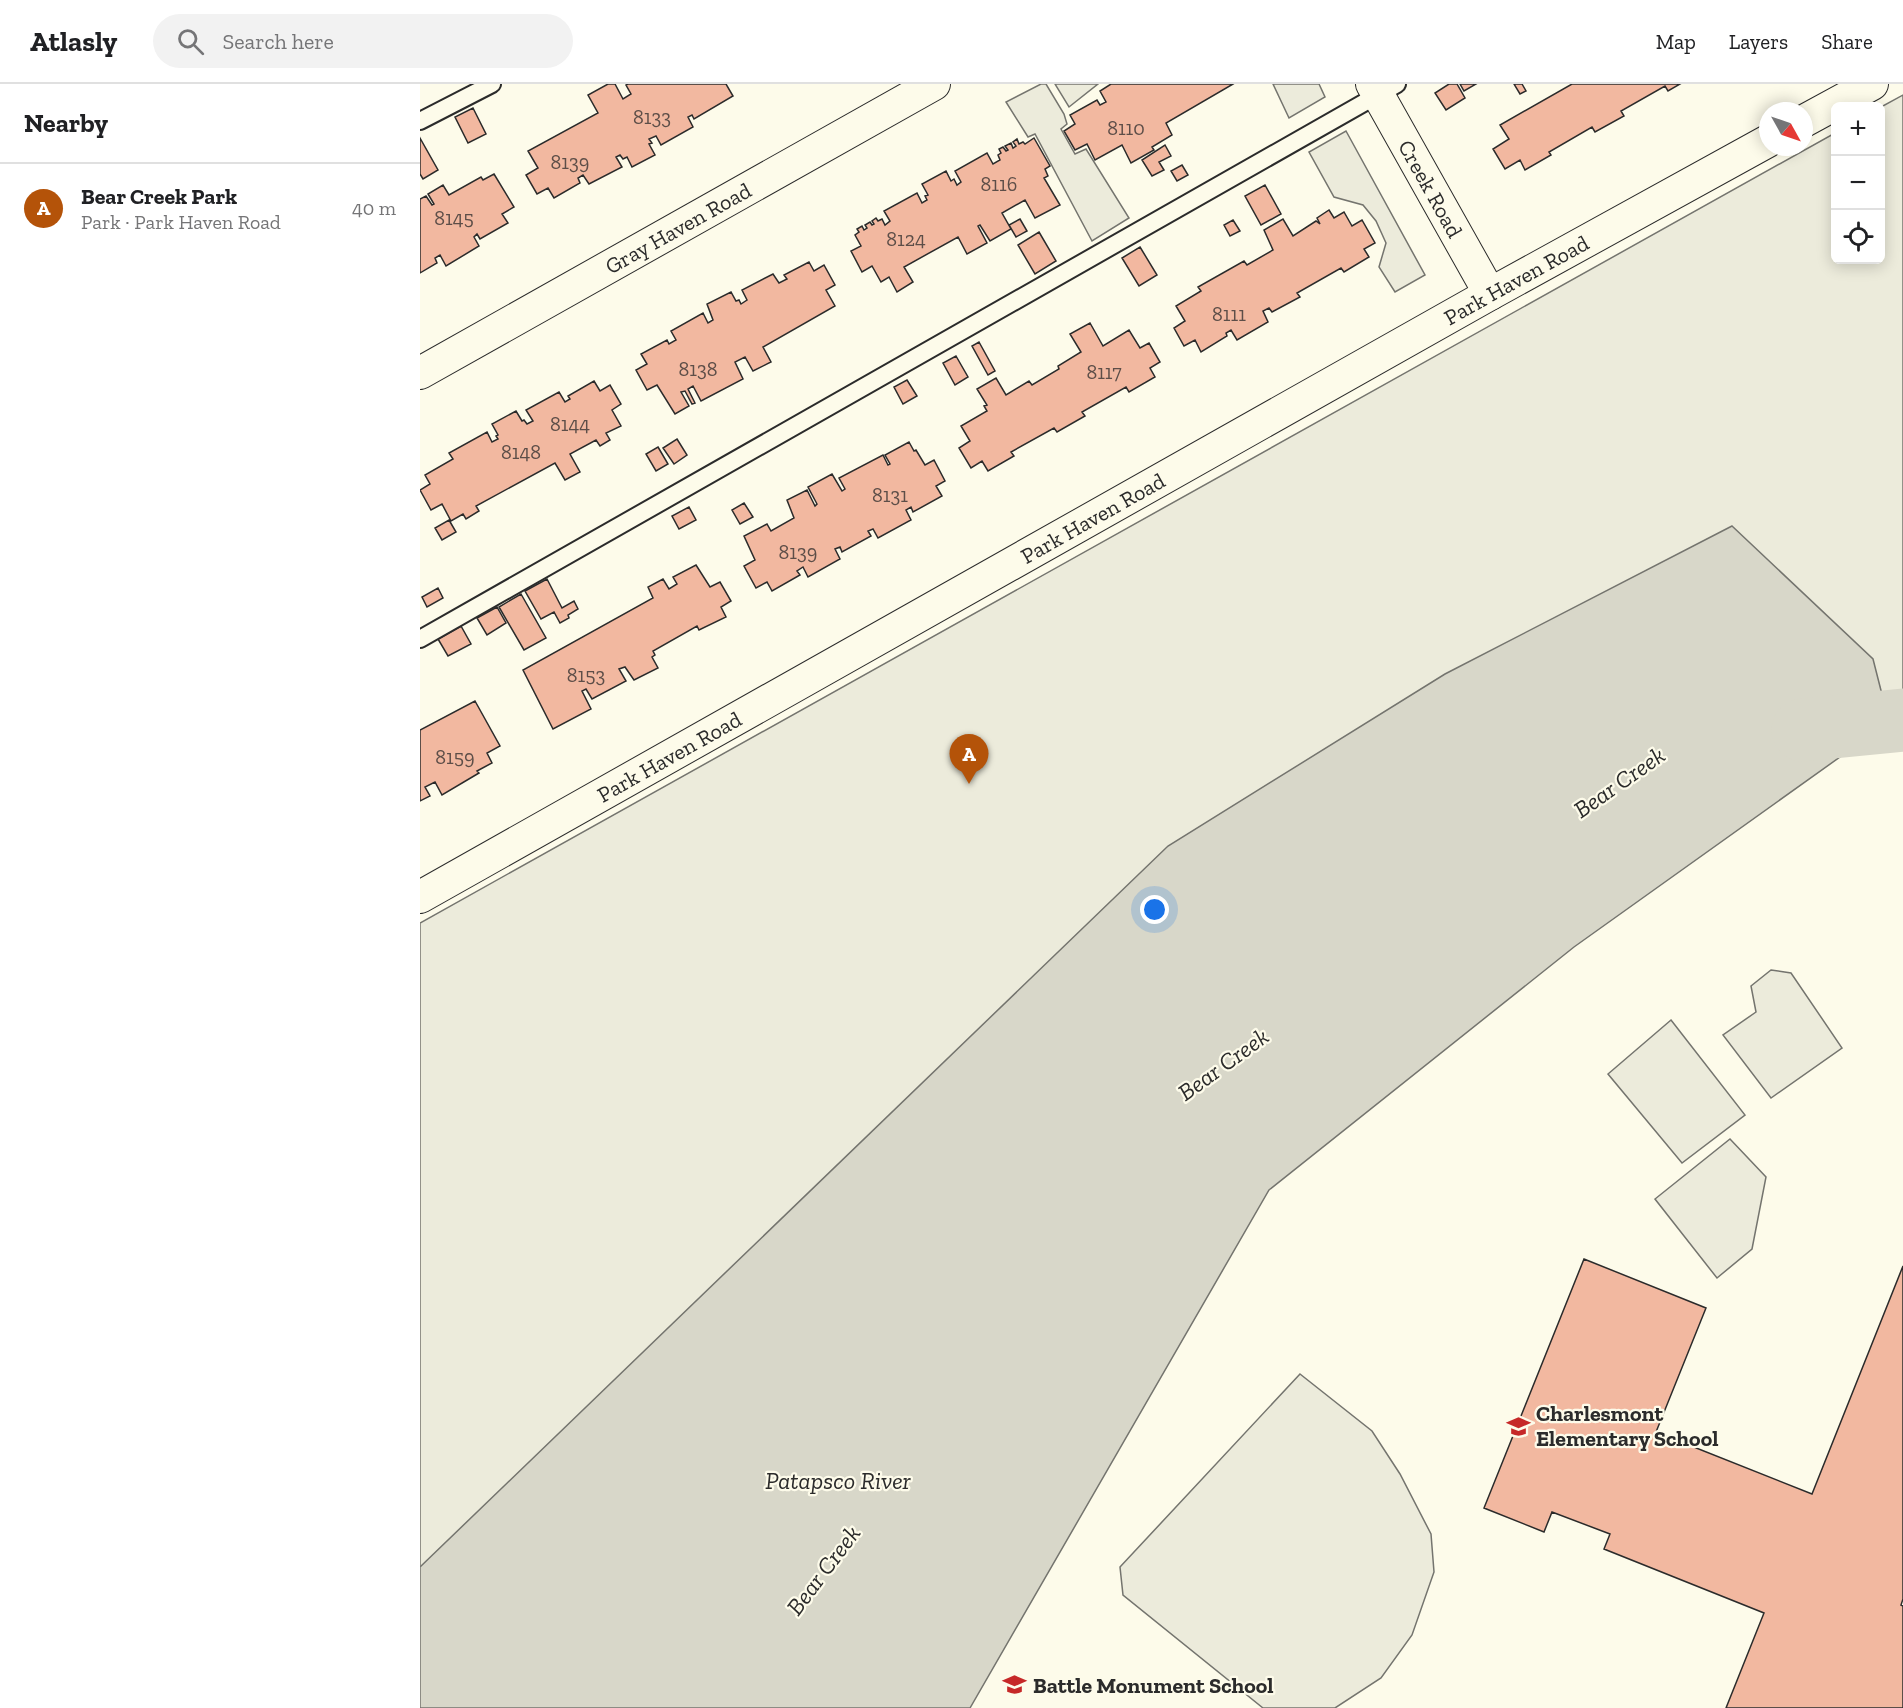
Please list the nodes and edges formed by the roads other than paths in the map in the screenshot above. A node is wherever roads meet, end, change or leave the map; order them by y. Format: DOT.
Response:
graph roads {
  1 [pos="492,84"];
  2 [pos="934,84"];
  3 [pos="1872,84"];
  4 [pos="1383,87"];
  5 [pos="1813,116"];
  6 [pos="420,121"];
  7 [pos="1759,146"];
  8 [pos="1490,294"];
  9 [pos="420,373"];
  10 [pos="420,639"];
  11 [pos="420,897"];
  1 -- 6 [label="lane"];
  2 -- 9 [label="street, Gray Haven Road"];
  3 -- 5 [label="street"];
  4 -- 8 [label="street, Creek Road"];
  4 -- 10 [label="lane"];
  7 -- 8 [label="street, Park Haven Road"];
  8 -- 11 [label="street, Park Haven Road"];
}
